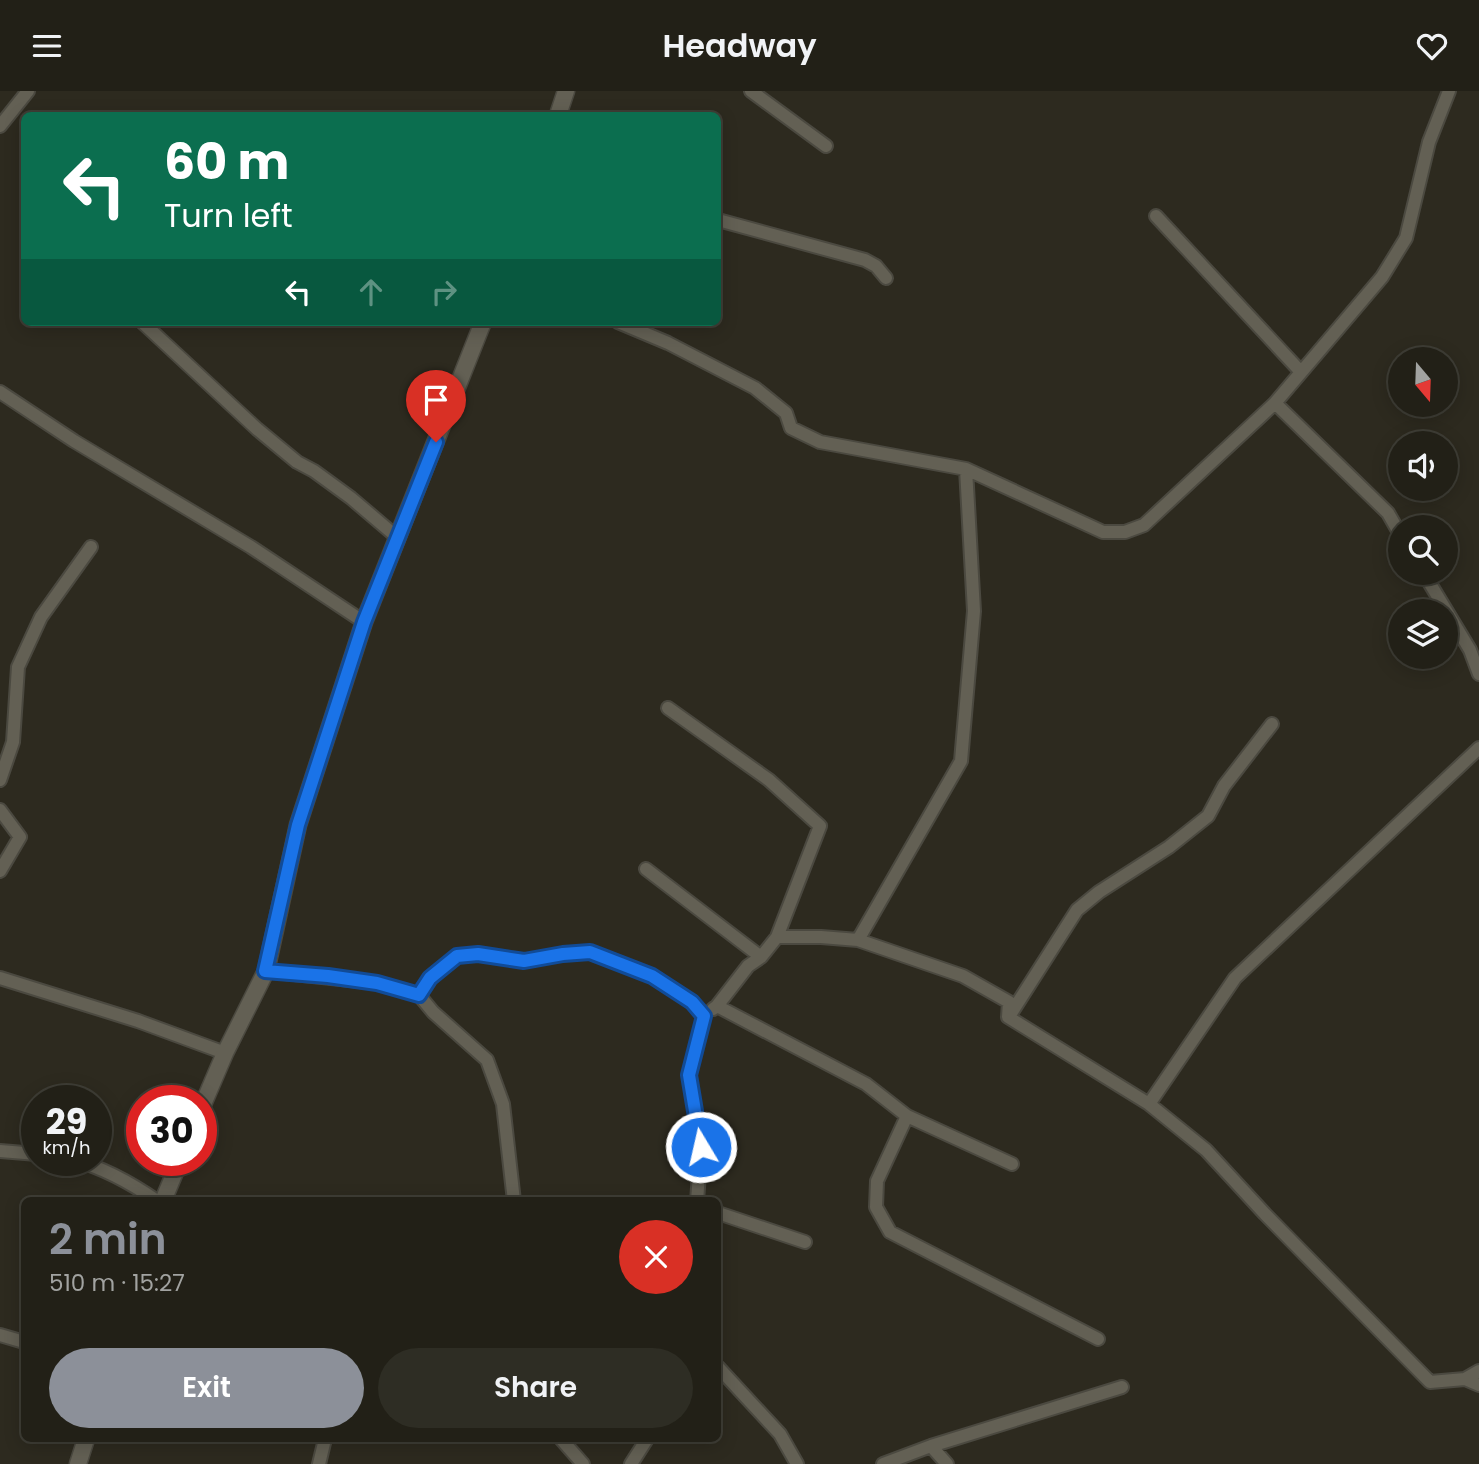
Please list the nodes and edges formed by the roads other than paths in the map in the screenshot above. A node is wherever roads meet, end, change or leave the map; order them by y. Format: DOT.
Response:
graph roads {
  1 [pos="28,91"];
  2 [pos="566,91"];
  3 [pos="751,91"];
  4 [pos="1449,91"];
  5 [pos="559,112"];
  6 [pos="0,126"];
  7 [pos="826,146"];
  8 [pos="1157,216"];
  9 [pos="721,221"];
  10 [pos="886,278"];
  11 [pos="146,326"];
  12 [pos="481,326"];
  13 [pos="627,326"];
  14 [pos="1301,372"];
  15 [pos="0,392"];
  16 [pos="1275,403"];
  17 [pos="966,469"];
  18 [pos="1389,515"];
  19 [pos="398,538"];
  20 [pos="92,547"];
  21 [pos="1432,585"];
  22 [pos="364,622"];
  23 [pos="1474,646"];
  24 [pos="1479,674"];
  25 [pos="668,708"];
  26 [pos="1272,724"];
  27 [pos="1479,748"];
  28 [pos="0,780"];
  29 [pos="0,810"];
  30 [pos="646,869"];
  31 [pos="0,871"];
  32 [pos="777,937"];
  33 [pos="858,940"];
  34 [pos="761,957"];
  35 [pos="265,971"];
  36 [pos="0,978"];
  37 [pos="419,995"];
  38 [pos="717,1006"];
  39 [pos="704,1016"];
  40 [pos="1009,1017"];
  41 [pos="225,1053"];
  42 [pos="211,1085"];
  43 [pos="1149,1104"];
  44 [pos="907,1116"];
  45 [pos="0,1151"];
  46 [pos="21,1153"];
  47 [pos="1012,1164"];
  48 [pos="112,1175"];
  49 [pos="173,1176"];
  50 [pos="151,1197"];
  51 [pos="165,1197"];
  52 [pos="514,1197"];
  53 [pos="697,1197"];
  54 [pos="721,1214"];
  55 [pos="805,1242"];
  56 [pos="0,1335"];
  57 [pos="1098,1339"];
  58 [pos="21,1341"];
  59 [pos="721,1370"];
  60 [pos="1479,1371"];
  61 [pos="1465,1380"];
  62 [pos="1479,1385"];
  63 [pos="1122,1387"];
  64 [pos="85,1442"];
  65 [pos="324,1442"];
  66 [pos="564,1442"];
  67 [pos="645,1442"];
  68 [pos="931,1446"];
  69 [pos="78,1464"];
  70 [pos="319,1464"];
  71 [pos="583,1464"];
  72 [pos="631,1464"];
  73 [pos="797,1464"];
  74 [pos="883,1464"];
  75 [pos="947,1464"];
  1 -- 6 [label="street"];
  2 -- 5 [label="street"];
  3 -- 7 [label="street"];
  4 -- 14 [label="street"];
  8 -- 14 [label="street"];
  9 -- 10 [label="street"];
  11 -- 19 [label="street"];
  12 -- 19 [label="street"];
  13 -- 17 [label="street"];
  14 -- 16 [label="street"];
  15 -- 22 [label="street"];
  16 -- 17 [label="street"];
  16 -- 18 [label="street"];
  17 -- 33 [label="street"];
  19 -- 22 [label="street"];
  20 -- 28 [label="street"];
  21 -- 23 [label="street"];
  22 -- 35 [label="street"];
  23 -- 24 [label="street"];
  25 -- 32 [label="street"];
  26 -- 40 [label="street"];
  27 -- 43 [label="street"];
  29 -- 31 [label="street"];
  30 -- 34 [label="street"];
  32 -- 33 [label="street"];
  32 -- 34 [label="street"];
  33 -- 40 [label="street"];
  34 -- 38 [label="street"];
  35 -- 37 [label="street"];
  35 -- 41 [label="street"];
  36 -- 41 [label="street"];
  37 -- 39 [label="street"];
  37 -- 52 [label="street"];
  38 -- 39 [label="street"];
  38 -- 44 [label="street"];
  39 -- 53 [label="street"];
  40 -- 43 [label="street"];
  41 -- 42 [label="street"];
  43 -- 61 [label="street"];
  44 -- 47 [label="street"];
  44 -- 57 [label="street"];
  45 -- 46 [label="street"];
  48 -- 50 [label="street"];
  49 -- 51 [label="street"];
  54 -- 55 [label="street"];
  56 -- 58 [label="street"];
  59 -- 73 [label="street"];
  60 -- 61 [label="street"];
  61 -- 62 [label="street"];
  63 -- 68 [label="street"];
  64 -- 69 [label="street"];
  65 -- 70 [label="street"];
  66 -- 71 [label="street"];
  67 -- 72 [label="street"];
  68 -- 74 [label="street"];
  68 -- 75 [label="street"];
}
